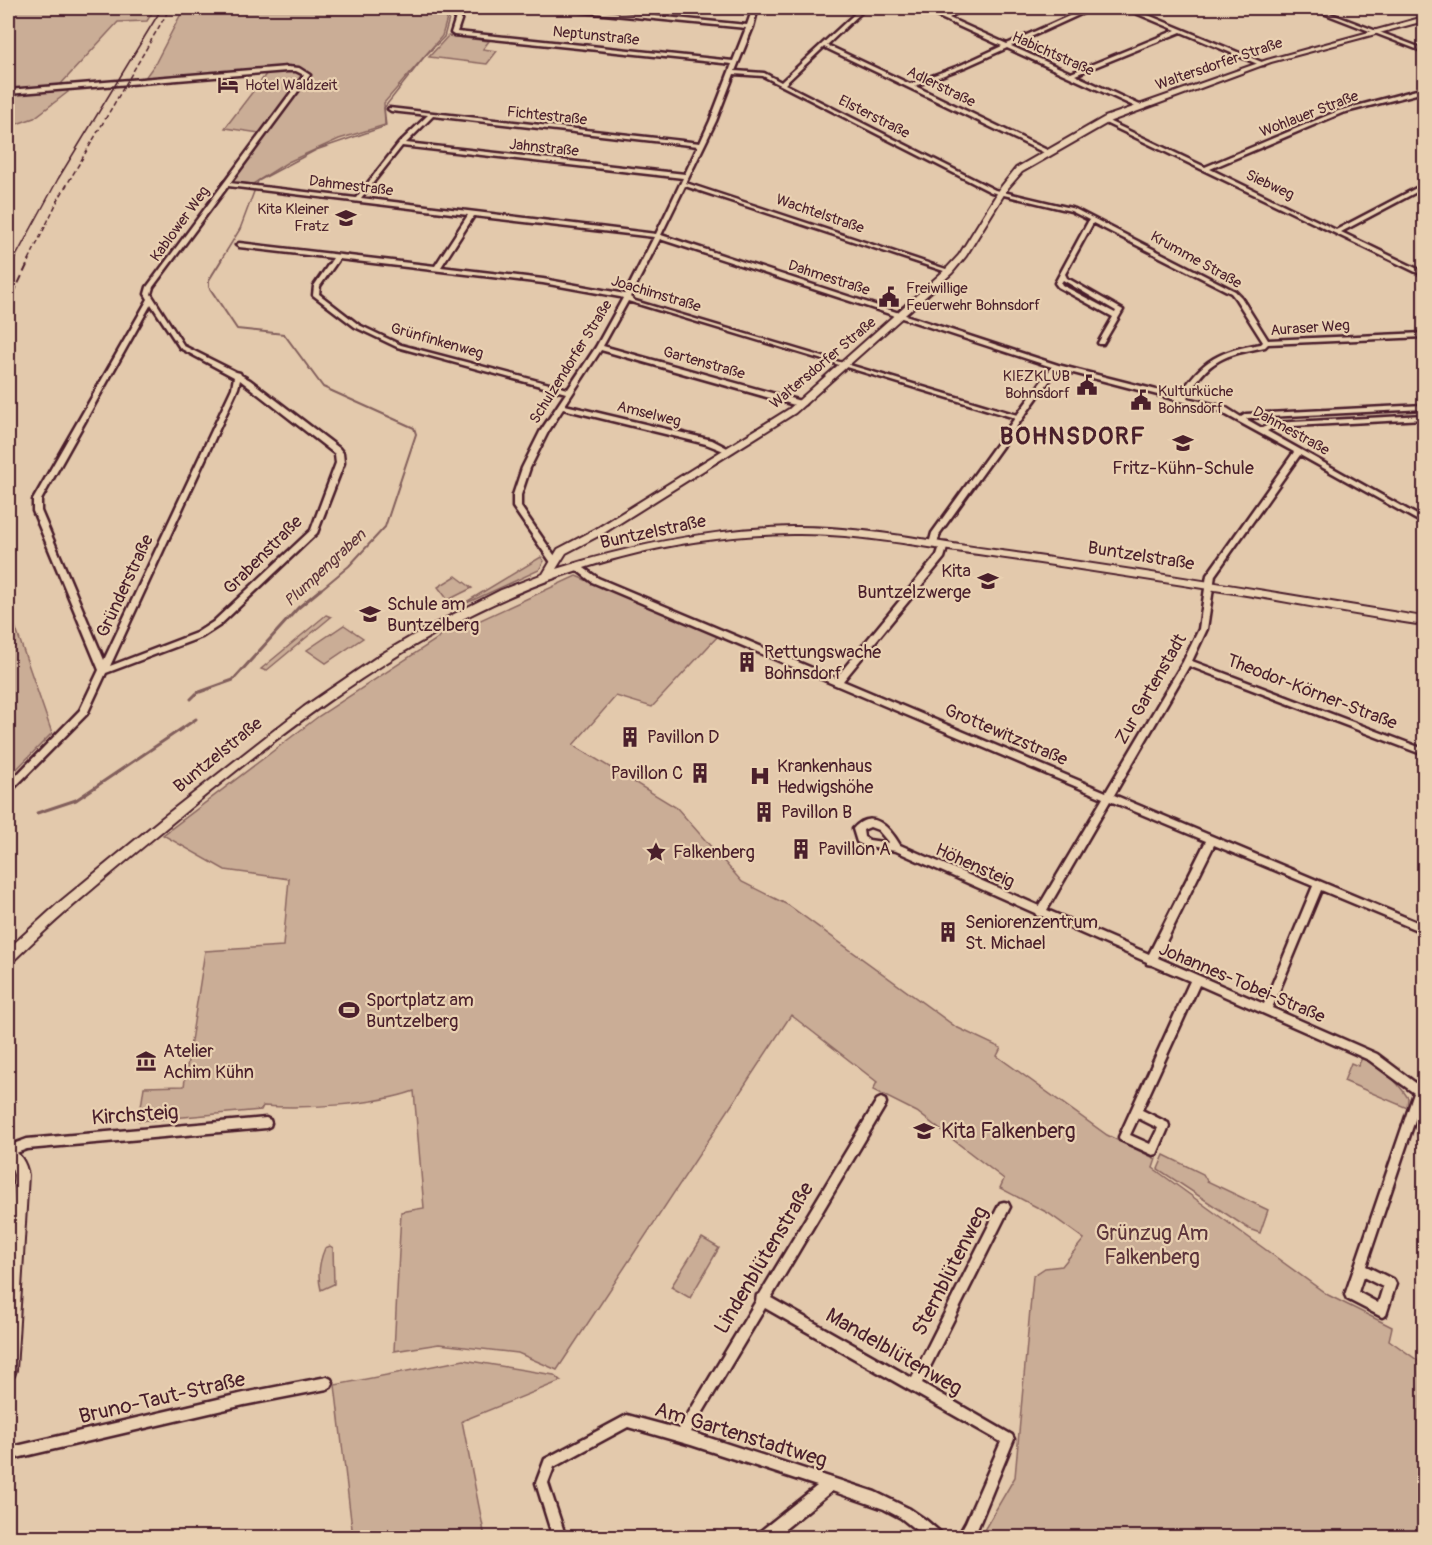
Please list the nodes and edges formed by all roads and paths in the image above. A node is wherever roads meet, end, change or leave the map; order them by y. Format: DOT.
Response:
graph roads {
  1 [pos="462,8"];
  2 [pos="563,8"];
  3 [pos="756,8"];
  4 [pos="856,8"];
  5 [pos="863,8"];
  6 [pos="923,8"];
  7 [pos="963,8"];
  8 [pos="1090,8"];
  9 [pos="1128,8"];
  10 [pos="1314,8"];
  11 [pos="945,18"];
  12 [pos="1425,19"];
  13 [pos="750,27"];
  14 [pos="1181,30"];
  15 [pos="1377,32"];
  16 [pos="824,45"];
  17 [pos="1007,46"];
  18 [pos="1425,51"];
  19 [pos="735,63"];
  20 [pos="1262,64"];
  21 [pos="732,72"];
  22 [pos="1071,75"];
  23 [pos="782,84"];
  24 [pos="911,86"];
  25 [pos="1425,90"];
  26 [pos="8,92"];
  27 [pos="1140,107"];
  28 [pos="391,109"];
  29 [pos="431,115"];
  30 [pos="1104,121"];
  31 [pos="401,144"];
  32 [pos="702,145"];
  33 [pos="1047,152"];
  34 [pos="1205,170"];
  35 [pos="684,179"];
  36 [pos="226,184"];
  37 [pos="1425,186"];
  38 [pos="1001,193"];
  39 [pos="357,200"];
  40 [pos="472,214"];
  41 [pos="1093,220"];
  42 [pos="1337,232"];
  43 [pos="658,236"];
  44 [pos="239,245"];
  45 [pos="337,257"];
  46 [pos="436,269"];
  47 [pos="949,271"];
  48 [pos="1425,274"];
  49 [pos="626,298"];
  50 [pos="151,299"];
  51 [pos="901,315"];
  52 [pos="1425,335"];
  53 [pos="1266,342"];
  54 [pos="1101,344"];
  55 [pos="599,347"];
  56 [pos="845,365"];
  57 [pos="1056,366"];
  58 [pos="238,374"];
  59 [pos="570,392"];
  60 [pos="1184,398"];
  61 [pos="801,404"];
  62 [pos="561,406"];
  63 [pos="1425,407"];
  64 [pos="1018,417"];
  65 [pos="1425,417"];
  66 [pos="1242,419"];
  67 [pos="1263,431"];
  68 [pos="729,450"];
  69 [pos="1300,452"];
  70 [pos="1425,522"];
  71 [pos="939,544"];
  72 [pos="555,562"];
  73 [pos="578,568"];
  74 [pos="547,576"];
  75 [pos="1209,585"];
  76 [pos="1425,621"];
  77 [pos="1187,662"];
  78 [pos="104,672"];
  79 [pos="838,682"];
  80 [pos="1425,752"];
  81 [pos="8,789"];
  82 [pos="1109,795"];
  83 [pos="1212,839"];
  84 [pos="897,848"];
  85 [pos="1318,884"];
  86 [pos="1040,912"];
  87 [pos="1425,929"];
  88 [pos="8,957"];
  89 [pos="1151,961"];
  90 [pos="1196,980"];
  91 [pos="1266,1011"];
  92 [pos="1425,1078"];
  93 [pos="1422,1093"];
  94 [pos="881,1102"];
  95 [pos="1136,1112"];
  96 [pos="266,1123"];
  97 [pos="8,1152"];
  98 [pos="1004,1207"];
  99 [pos="1360,1269"];
  100 [pos="761,1299"];
  101 [pos="8,1370"];
  102 [pos="327,1383"];
  103 [pos="914,1386"];
  104 [pos="682,1435"];
  105 [pos="8,1455"];
  106 [pos="830,1484"];
  107 [pos="560,1538"];
  108 [pos="763,1538"];
  109 [pos="936,1538"];
  110 [pos="963,1538"];
  1 -- 19 [label="street, Neptunstraße"];
  2 -- 13 [label="street"];
  3 -- 13 [label="street, Schulzendorfer Straße"];
  4 -- 5 [label="street"];
  5 -- 16 [label="street"];
  6 -- 11 [label="street, Habichtstraße"];
  7 -- 11 [label="street"];
  8 -- 17 [label="street"];
  9 -- 14 [label="street"];
  10 -- 15 [label="street"];
  11 -- 17 [label="street, Habichtstraße"];
  12 -- 15 [label="street, Waltersdorfer Straße"];
  13 -- 19 [label="street, Schulzendorfer Straße"];
  14 -- 20 [label="street"];
  14 -- 22 [label="street"];
  15 -- 18 [label="street"];
  15 -- 20 [label="street, Waltersdorfer Straße"];
  16 -- 23 [label="street"];
  16 -- 24 [label="street, Adlerstraße"];
  17 -- 22 [label="street, Habichtstraße"];
  17 -- 24 [label="street"];
  19 -- 21 [label="street, Schulzendorfer Straße"];
  20 -- 27 [label="street, Waltersdorfer Straße"];
  21 -- 23 [label="street, Elsterstraße"];
  21 -- 32 [label="street, Schulzendorfer Straße"];
  22 -- 27 [label="street, Habichtstraße"];
  23 -- 38 [label="street, Elsterstraße"];
  24 -- 33 [label="street, Adlerstraße"];
  25 -- 34 [label="street, Wohlauer Straße"];
  26 -- 36 [label="street, Kablower Weg"];
  27 -- 30 [label="street, Waltersdorfer Straße"];
  28 -- 29 [label="street, Fichtestraße"];
  29 -- 31 [label="street"];
  29 -- 32 [label="street, Fichtestraße"];
  30 -- 33 [label="street, Waltersdorfer Straße"];
  30 -- 34 [label="street, Siebweg"];
  31 -- 35 [label="street, Jahnstraße"];
  31 -- 39 [label="street"];
  32 -- 35 [label="street, Schulzendorfer Straße"];
  33 -- 38 [label="street, Waltersdorfer Straße"];
  34 -- 42 [label="street, Siebweg"];
  35 -- 43 [label="street, Schulzendorfer Straße"];
  35 -- 47 [label="street, Wachtelstraße"];
  36 -- 39 [label="street, Dahmestraße"];
  36 -- 50 [label="street, Kablower Weg"];
  37 -- 42 [label="street"];
  38 -- 41 [label="street, Krumme Straße"];
  38 -- 47 [label="street, Waltersdorfer Straße"];
  39 -- 40 [label="street, Dahmestraße"];
  40 -- 43 [label="street, Dahmestraße"];
  40 -- 46 [label="street"];
  41 -- 53 [label="street, Krumme Straße"];
  41 -- 54 [label="street"];
  42 -- 48 [label="street, Siebweg"];
  43 -- 49 [label="street, Schulzendorfer Straße"];
  43 -- 51 [label="street, Dahmestraße"];
  44 -- 45 [label="street, Joachimstraße"];
  45 -- 46 [label="street, Joachimstraße"];
  45 -- 59 [label="street, Grünfinkenweg"];
  46 -- 49 [label="street, Joachimstraße"];
  47 -- 51 [label="street, Waltersdorfer Straße"];
  49 -- 55 [label="street, Schulzendorfer Straße"];
  49 -- 56 [label="street, Joachimstraße"];
  50 -- 58 [label="street, Grabenstraße"];
  50 -- 78 [label="street, Kablower Weg"];
  51 -- 56 [label="street, Waltersdorfer Straße"];
  51 -- 57 [label="street, Dahmestraße"];
  52 -- 53 [label="street, Auraser Weg"];
  53 -- 60 [label="street, Auraser Weg"];
  55 -- 59 [label="street, Schulzendorfer Straße"];
  55 -- 61 [label="street, Gartenstraße"];
  56 -- 61 [label="street, Waltersdorfer Straße"];
  56 -- 64 [label="street, Joachimstraße"];
  57 -- 60 [label="street, Dahmestraße"];
  57 -- 64 [label="street"];
  58 -- 78 [label="street, Gründerstraße"];
  58 -- 78 [label="street, Grabenstraße"];
  59 -- 62 [label="street, Schulzendorfer Straße"];
  60 -- 66 [label="street, Dahmestraße"];
  61 -- 68 [label="street, Waltersdorfer Straße"];
  62 -- 68 [label="street, Amselweg"];
  62 -- 72 [label="street, Schulzendorfer Straße"];
  63 -- 66 [label="street"];
  64 -- 71 [label="street"];
  65 -- 67 [label="street"];
  66 -- 67 [label="street, Dahmestraße"];
  67 -- 69 [label="street, Dahmestraße"];
  68 -- 72 [label="street, Waltersdorfer Straße"];
  69 -- 70 [label="street, Dahmestraße"];
  69 -- 75 [label="street, Zur Gartenstadt"];
  71 -- 73 [label="street, Buntzelstraße"];
  71 -- 75 [label="street, Buntzelstraße"];
  71 -- 79 [label="street"];
  72 -- 74 [label="street, Waltersdorfer Straße"];
  73 -- 74 [label="street, Buntzelstraße"];
  73 -- 79 [label="street, Grottewitzstraße"];
  74 -- 88 [label="street, Buntzelstraße"];
  75 -- 76 [label="street, Buntzelstraße"];
  75 -- 77 [label="street, Zur Gartenstadt"];
  77 -- 80 [label="street, Theodor-Körner-Straße"];
  77 -- 82 [label="street, Zur Gartenstadt"];
  78 -- 81 [label="street, Gründerstraße"];
  79 -- 82 [label="street, Grottewitzstraße"];
  82 -- 83 [label="street, Grottewitzstraße"];
  82 -- 86 [label="street, Zur Gartenstadt"];
  83 -- 85 [label="street, Grottewitzstraße"];
  83 -- 89 [label="street"];
  84 -- 86 [label="street, Höhensteig"];
  85 -- 87 [label="street, Grottewitzstraße"];
  85 -- 91 [label="street"];
  86 -- 89 [label="street, Johannes-Tobei-Straße"];
  89 -- 90 [label="street, Johannes-Tobei-Straße"];
  90 -- 91 [label="street, Johannes-Tobei-Straße"];
  90 -- 95 [label="street"];
  91 -- 93 [label="street, Johannes-Tobei-Straße"];
  92 -- 93 [label="street"];
  93 -- 99 [label="street"];
  94 -- 100 [label="street, Lindenblütenstraße"];
  96 -- 97 [label="street, Kirchsteig"];
  97 -- 101 [label="street"];
  98 -- 103 [label="street, Sternblütenweg"];
  100 -- 103 [label="street, Mandelblütenweg"];
  100 -- 104 [label="street, Lindenblütenstraße"];
  102 -- 105 [label="street, Bruno-Taut-Straße"];
  103 -- 110 [label="street, Mandelblütenweg"];
  104 -- 106 [label="street, Am Gartenstadtweg"];
  104 -- 107 [label="street, Am Gartenstadtweg"];
  106 -- 108 [label="street, Am Gartenstadtweg"];
  106 -- 109 [label="street, Am Gartenstadtweg"];
}
